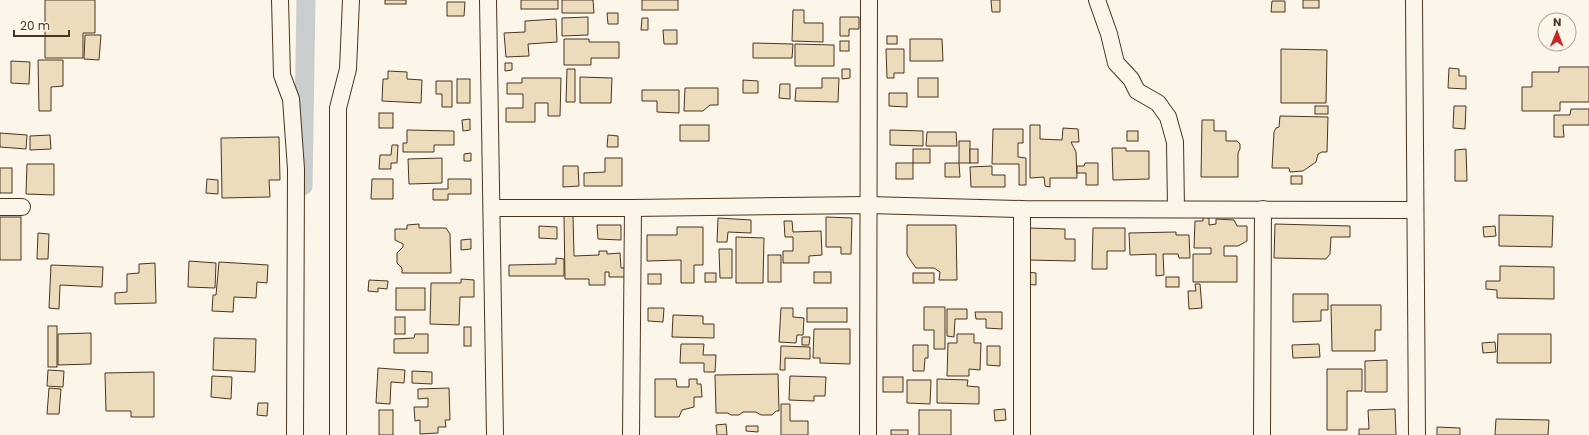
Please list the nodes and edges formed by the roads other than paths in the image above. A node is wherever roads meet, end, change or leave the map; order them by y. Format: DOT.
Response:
graph roads {
  1 [pos="280,0"];
  2 [pos="351,0"];
  3 [pos="488,0"];
  4 [pos="869,0"];
  5 [pos="1097,0"];
  6 [pos="1414,0"];
  7 [pos="868,205"];
  8 [pos="0,207"];
  9 [pos="22,207"];
  10 [pos="492,208"];
  11 [pos="633,208"];
  12 [pos="1022,209"];
  13 [pos="1176,209"];
  14 [pos="1263,209"];
  15 [pos="1415,210"];
  16 [pos="295,435"];
  17 [pos="338,435"];
  18 [pos="495,435"];
  19 [pos="631,435"];
  20 [pos="868,435"];
  21 [pos="1022,435"];
  22 [pos="1262,435"];
  23 [pos="1417,435"];
  1 -- 16 [label="street"];
  2 -- 17 [label="street"];
  3 -- 10 [label="street"];
  4 -- 7 [label="street"];
  5 -- 13 [label="street"];
  6 -- 15 [label="street"];
  7 -- 11 [label="street"];
  7 -- 12 [label="street"];
  7 -- 20 [label="street"];
  8 -- 9 [label="street"];
  10 -- 11 [label="street"];
  10 -- 18 [label="street"];
  11 -- 19 [label="street"];
  12 -- 13 [label="street"];
  12 -- 21 [label="street"];
  13 -- 14 [label="street"];
  14 -- 15 [label="street"];
  14 -- 22 [label="street"];
  15 -- 23 [label="street"];
}
